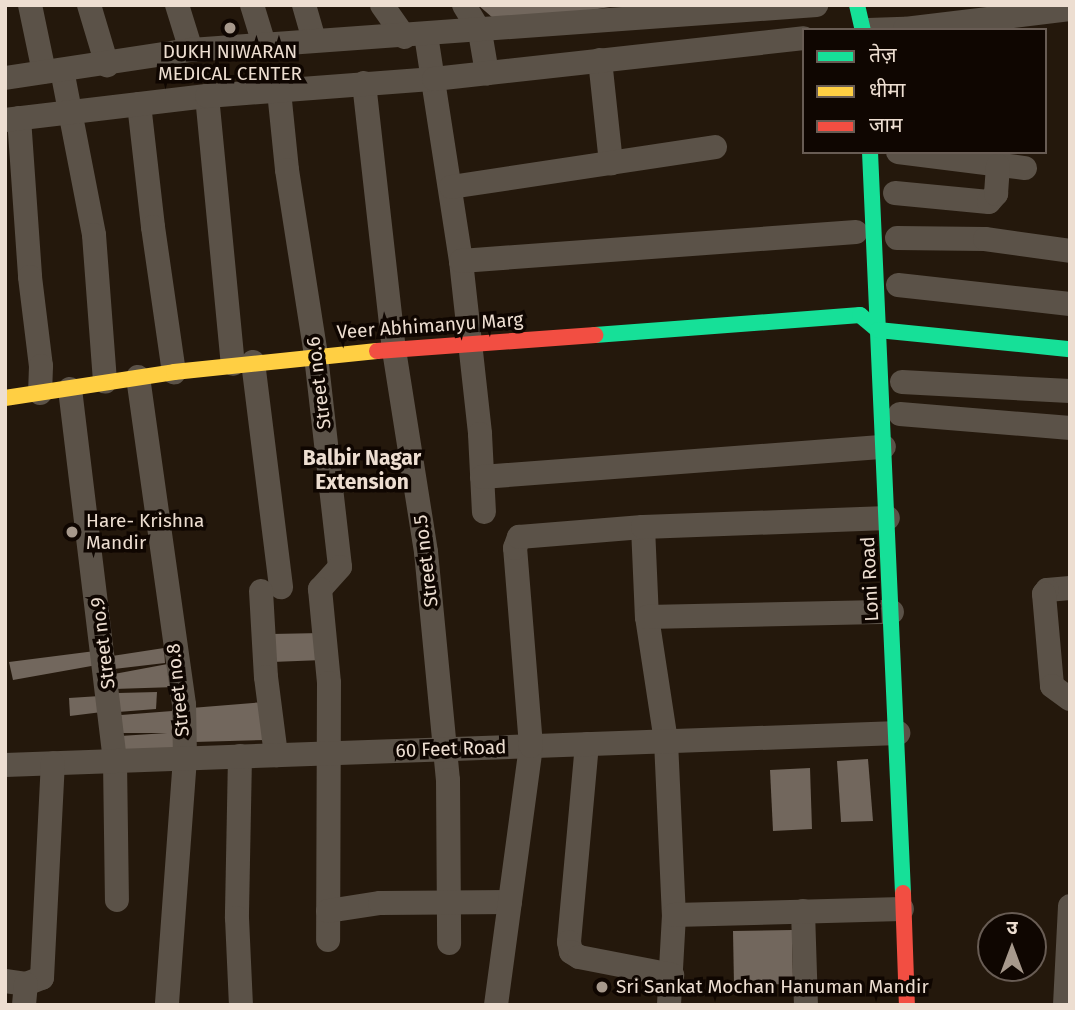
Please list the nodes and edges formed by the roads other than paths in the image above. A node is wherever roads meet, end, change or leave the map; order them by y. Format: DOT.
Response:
graph roads {
  1 [pos="30,5"];
  2 [pos="89,5"];
  3 [pos="177,5"];
  4 [pos="252,5"];
  5 [pos="304,5"];
  6 [pos="382,5"];
  7 [pos="464,5"];
  8 [pos="816,5"];
  9 [pos="857,5"];
  10 [pos="1070,9"];
  11 [pos="883,27"];
  12 [pos="480,32"];
  13 [pos="415,36"];
  14 [pos="802,38"];
  15 [pos="314,40"];
  16 [pos="264,44"];
  17 [pos="191,50"];
  18 [pos="600,60"];
  19 [pos="107,65"];
  20 [pos="487,73"];
  21 [pos="5,78"];
  22 [pos="434,79"];
  23 [pos="363,83"];
  24 [pos="62,89"];
  25 [pos="279,91"];
  26 [pos="207,96"];
  27 [pos="139,104"];
  28 [pos="12,119"];
  29 [pos="715,147"];
  30 [pos="870,154"];
  31 [pos="611,163"];
  32 [pos="998,166"];
  33 [pos="1025,168"];
  34 [pos="451,187"];
  35 [pos="856,232"];
  36 [pos="897,240"];
  37 [pos="1070,251"];
  38 [pos="461,261"];
  39 [pos="1070,304"];
  40 [pos="878,330"];
  41 [pos="471,344"];
  42 [pos="1070,349"];
  43 [pos="394,350"];
  44 [pos="316,356"];
  45 [pos="243,363"];
  46 [pos="174,372"];
  47 [pos="901,375"];
  48 [pos="138,377"];
  49 [pos="105,382"];
  50 [pos="70,389"];
  51 [pos="1070,391"];
  52 [pos="40,393"];
  53 [pos="5,398"];
  54 [pos="1070,428"];
  55 [pos="895,433"];
  56 [pos="482,477"];
  57 [pos="484,512"];
  58 [pos="899,520"];
  59 [pos="643,527"];
  60 [pos="1070,588"];
  61 [pos="903,613"];
  62 [pos="647,617"];
  63 [pos="1070,699"];
  64 [pos="909,736"];
  65 [pos="666,741"];
  66 [pos="587,744"];
  67 [pos="531,746"];
  68 [pos="446,749"];
  69 [pos="329,753"];
  70 [pos="276,755"];
  71 [pos="240,756"];
  72 [pos="185,758"];
  73 [pos="115,761"];
  74 [pos="53,763"];
  75 [pos="5,765"];
  76 [pos="117,900"];
  77 [pos="449,901"];
  78 [pos="510,902"];
  79 [pos="1070,906"];
  80 [pos="902,909"];
  81 [pos="328,911"];
  82 [pos="803,911"];
  83 [pos="674,915"];
  84 [pos="328,940"];
  85 [pos="449,943"];
  86 [pos="672,975"];
  87 [pos="19,990"];
  88 [pos="167,1005"];
  89 [pos="241,1005"];
  90 [pos="496,1005"];
  91 [pos="668,1005"];
  92 [pos="806,1005"];
  93 [pos="907,1005"];
  94 [pos="1065,1005"];
  1 -- 24 [label="street"];
  2 -- 19 [label="street"];
  3 -- 17 [label="street"];
  4 -- 16 [label="street"];
  5 -- 15 [label="street"];
  6 -- 13 [label="street"];
  7 -- 12 [label="street"];
  8 -- 12 [label="street"];
  9 -- 11 [label="main road"];
  10 -- 11 [label="street"];
  12 -- 13 [label="street"];
  12 -- 20 [label="street"];
  13 -- 15 [label="street"];
  13 -- 22 [label="street"];
  14 -- 18 [label="street"];
  15 -- 16 [label="street"];
  16 -- 17 [label="street"];
  17 -- 19 [label="street"];
  18 -- 20 [label="street"];
  18 -- 31 [label="street"];
  19 -- 24 [label="street"];
  20 -- 22 [label="street"];
  21 -- 24 [label="street"];
  22 -- 23 [label="street"];
  22 -- 34 [label="street"];
  23 -- 25 [label="street"];
  23 -- 43 [label="street, Street no.5"];
  24 -- 27 [label="street"];
  24 -- 28 [label="street"];
  24 -- 49 [label="street"];
  25 -- 26 [label="street"];
  25 -- 44 [label="street, Street no.6"];
  26 -- 27 [label="street"];
  26 -- 45 [label="street"];
  27 -- 46 [label="street"];
  28 -- 52 [label="street"];
  29 -- 31 [label="street"];
  30 -- 40 [label="main road, Loni Road"];
  31 -- 34 [label="street"];
  32 -- 33 [label="street"];
  32 -- 36 [label="street"];
  32 -- 36 [label="street"];
  34 -- 38 [label="street"];
  35 -- 38 [label="street"];
  36 -- 37 [label="street"];
  36 -- 39 [label="street"];
  36 -- 40 [label="main road"];
  36 -- 42 [label="main road"];
  38 -- 41 [label="street"];
  40 -- 41 [label="main road, Veer Abhimanyu Marg"];
  40 -- 55 [label="main road, Loni Road"];
  41 -- 43 [label="main road, Veer Abhimanyu Marg"];
  41 -- 56 [label="street"];
  43 -- 44 [label="main road, Veer Abhimanyu Marg"];
  43 -- 68 [label="street, Street no.5"];
  44 -- 45 [label="main road, Veer Abhimanyu Marg"];
  44 -- 69 [label="street, Street no.6"];
  45 -- 46 [label="main road, Veer Abhimanyu Marg"];
  45 -- 70 [label="street"];
  46 -- 48 [label="main road, Veer Abhimanyu Marg"];
  47 -- 51 [label="street"];
  47 -- 55 [label="main road, Loni Road"];
  48 -- 49 [label="main road, Veer Abhimanyu Marg"];
  48 -- 72 [label="street, Street no.8"];
  49 -- 50 [label="main road, Veer Abhimanyu Marg"];
  50 -- 52 [label="main road, Veer Abhimanyu Marg"];
  50 -- 73 [label="street, Street no.9"];
  52 -- 53 [label="main road, Veer Abhimanyu Marg"];
  54 -- 55 [label="street"];
  55 -- 56 [label="street"];
  55 -- 58 [label="main road, Loni Road"];
  56 -- 57 [label="street"];
  58 -- 59 [label="street"];
  58 -- 61 [label="main road, Loni Road"];
  59 -- 62 [label="street"];
  59 -- 67 [label="street"];
  60 -- 63 [label="street"];
  61 -- 62 [label="street"];
  61 -- 64 [label="main road, Loni Road"];
  62 -- 65 [label="street"];
  64 -- 65 [label="street, 60 Feet Road"];
  64 -- 80 [label="main road, Loni Road"];
  65 -- 66 [label="street, 60 Feet Road"];
  65 -- 83 [label="street"];
  66 -- 67 [label="street, 60 Feet Road"];
  66 -- 86 [label="street"];
  67 -- 68 [label="street, 60 Feet Road"];
  67 -- 78 [label="street"];
  68 -- 69 [label="street, 60 Feet Road"];
  68 -- 77 [label="street, Street no.5"];
  69 -- 70 [label="street, 60 Feet Road"];
  69 -- 81 [label="street, Street no.6"];
  70 -- 71 [label="street, 60 Feet Road"];
  71 -- 72 [label="street, 60 Feet Road"];
  71 -- 89 [label="street"];
  72 -- 73 [label="street, 60 Feet Road"];
  72 -- 88 [label="street, Street no.8"];
  73 -- 74 [label="street, 60 Feet Road"];
  73 -- 76 [label="street, Street no.9"];
  74 -- 75 [label="street, 60 Feet Road"];
  74 -- 87 [label="street"];
  77 -- 78 [label="street"];
  77 -- 81 [label="street"];
  77 -- 85 [label="street, Street no.5"];
  78 -- 90 [label="street"];
  79 -- 94 [label="street"];
  80 -- 82 [label="street"];
  80 -- 93 [label="main road, Loni Road"];
  81 -- 84 [label="street, Street no.6"];
  82 -- 83 [label="street"];
  82 -- 92 [label="street"];
  83 -- 86 [label="street"];
  86 -- 91 [label="street"];
}
